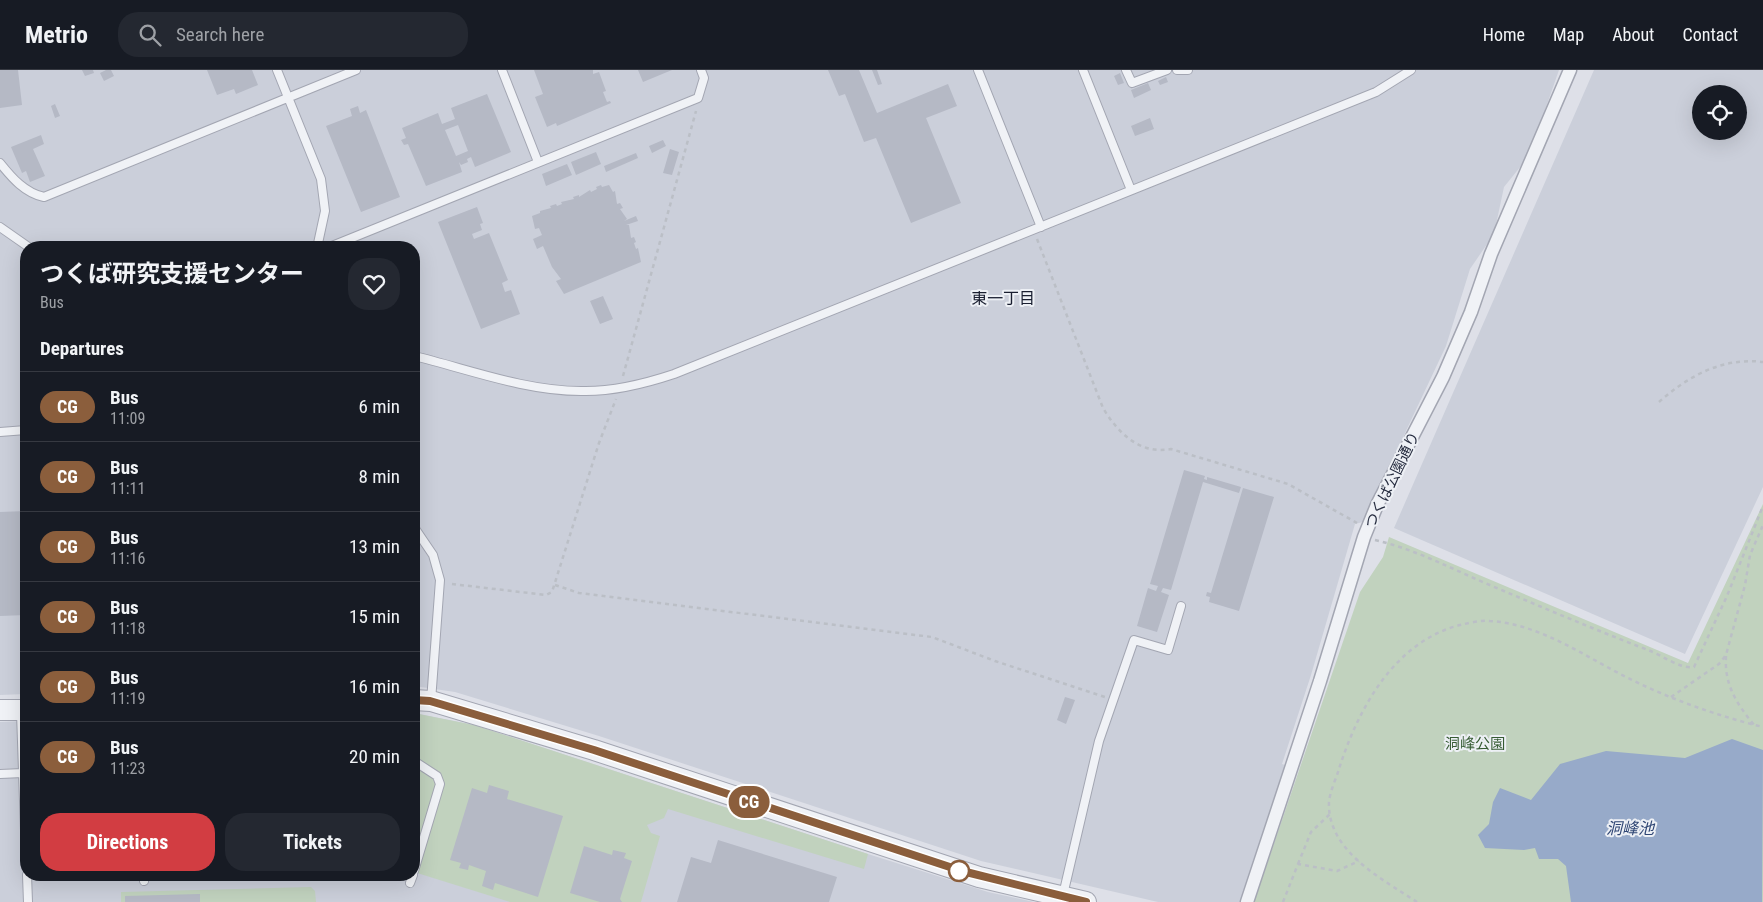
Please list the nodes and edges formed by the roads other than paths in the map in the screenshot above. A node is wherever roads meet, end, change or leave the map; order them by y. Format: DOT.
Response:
graph roads {
  1 [pos="278,70"];
  2 [pos="356,70"];
  3 [pos="502,70"];
  4 [pos="701,70"];
  5 [pos="978,70"];
  6 [pos="1083,70"];
  7 [pos="1126,70"];
  8 [pos="1167,70"];
  9 [pos="1177,70"];
  10 [pos="1188,70"];
  11 [pos="1411,70"];
  12 [pos="1570,70"];
  13 [pos="288,96"];
  14 [pos="538,162"];
  15 [pos="0,163"];
  16 [pos="1131,190"];
  17 [pos="0,227"];
  18 [pos="1037,228"];
  19 [pos="20,241"];
  20 [pos="319,241"];
  21 [pos="344,241"];
  22 [pos="420,357"];
  23 [pos="20,430"];
  24 [pos="0,432"];
  25 [pos="420,536"];
  26 [pos="1181,606"];
  27 [pos="422,700"];
  28 [pos="0,710"];
  29 [pos="20,710"];
  30 [pos="420,766"];
  31 [pos="20,773"];
  32 [pos="0,774"];
  33 [pos="420,851"];
  34 [pos="27,881"];
  35 [pos="1063,897"];
  36 [pos="28,902"];
  37 [pos="1086,902"];
  38 [pos="1247,902"];
  1 -- 13 [label="lane"];
  2 -- 13 [label="lane"];
  3 -- 14 [label="lane"];
  4 -- 14 [label="lane"];
  5 -- 18 [label="lane"];
  6 -- 16 [label="lane"];
  7 -- 8 [label="lane"];
  9 -- 10 [label="lane"];
  11 -- 16 [label="lane"];
  12 -- 38 [label="street, つくば公園通り"];
  13 -- 15 [label="lane"];
  13 -- 20 [label="lane"];
  14 -- 21 [label="lane"];
  16 -- 18 [label="lane"];
  17 -- 19 [label="lane"];
  18 -- 22 [label="lane"];
  23 -- 24 [label="lane"];
  25 -- 27 [label="lane"];
  26 -- 35 [label="lane"];
  27 -- 35 [label="street"];
  28 -- 29 [label="street"];
  30 -- 33 [label="lane"];
  31 -- 32 [label="lane"];
  34 -- 36 [label="lane"];
  35 -- 37 [label="street"];
}
